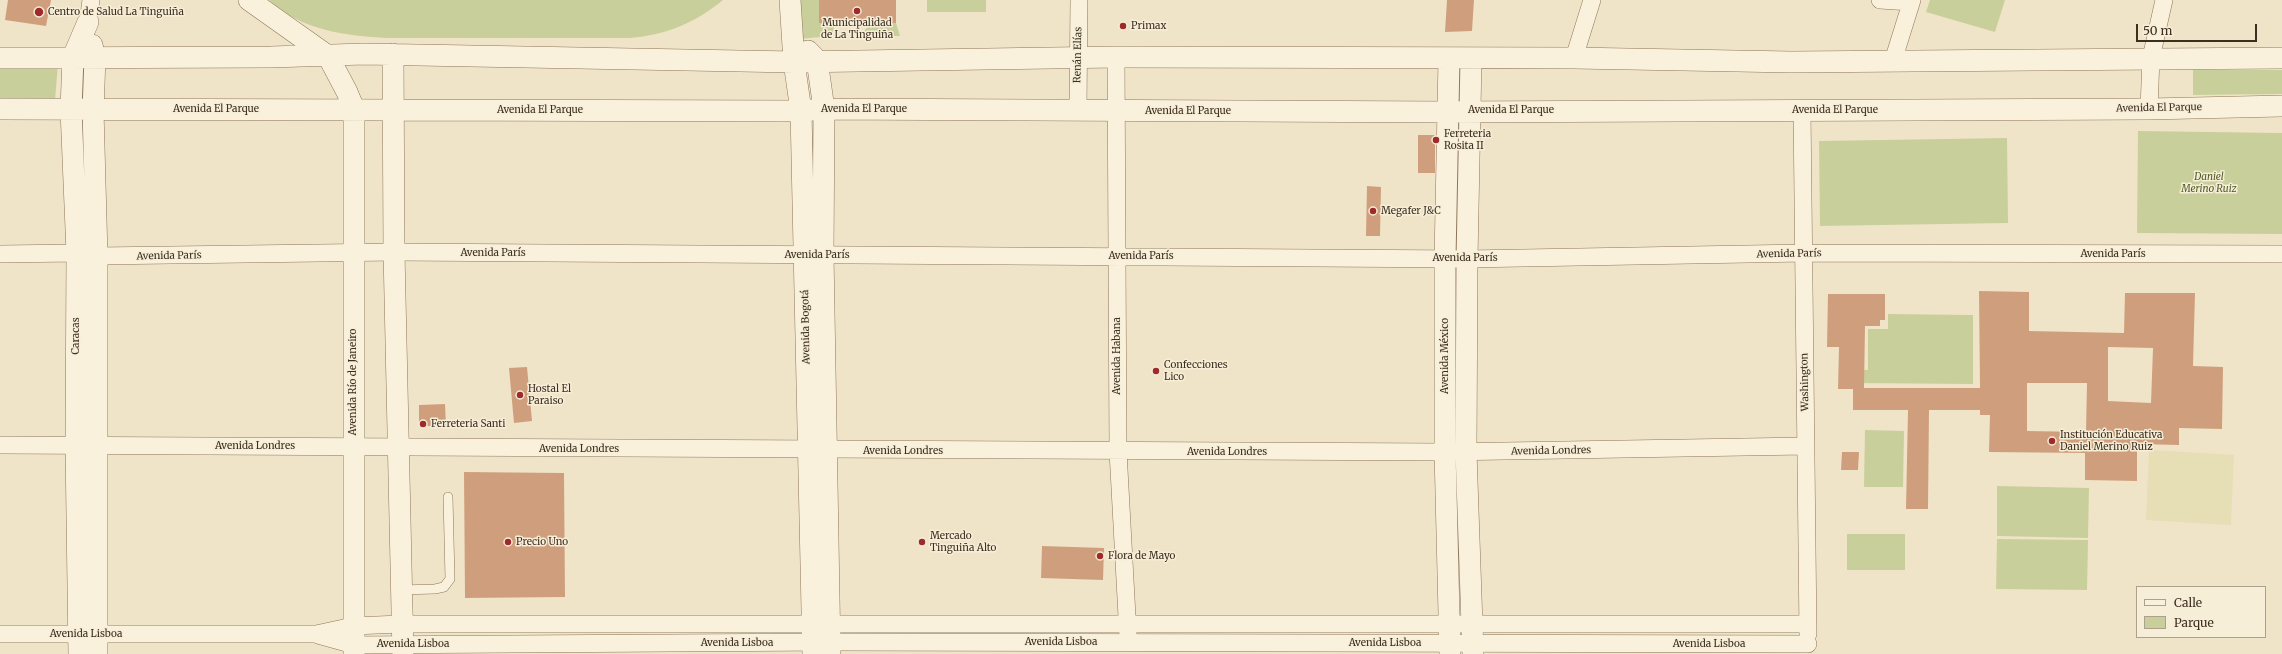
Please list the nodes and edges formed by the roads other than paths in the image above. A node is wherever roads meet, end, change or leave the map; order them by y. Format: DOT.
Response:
graph roads {
  1 [pos="91,0"];
  2 [pos="249,0"];
  3 [pos="790,0"];
  4 [pos="1079,0"];
  5 [pos="1592,0"];
  6 [pos="1880,0"];
  7 [pos="2164,0"];
  8 [pos="1911,1"];
  9 [pos="280,21"];
  10 [pos="88,22"];
  11 [pos="792,33"];
  12 [pos="364,54"];
  13 [pos="392,54"];
  14 [pos="328,56"];
  15 [pos="73,57"];
  16 [pos="271,57"];
  17 [pos="1116,57"];
  18 [pos="0,58"];
  19 [pos="95,58"];
  20 [pos="1078,58"];
  21 [pos="1449,58"];
  22 [pos="1574,58"];
  23 [pos="2150,58"];
  24 [pos="2282,58"];
  25 [pos="1471,59"];
  26 [pos="817,60"];
  27 [pos="1893,61"];
  28 [pos="794,62"];
  29 [pos="351,100"];
  30 [pos="2282,106"];
  31 [pos="0,109"];
  32 [pos="2149,109"];
  33 [pos="71,110"];
  34 [pos="93,110"];
  35 [pos="394,110"];
  36 [pos="1078,110"];
  37 [pos="1470,110"];
  38 [pos="1802,110"];
  39 [pos="801,111"];
  40 [pos="1116,111"];
  41 [pos="1447,112"];
  42 [pos="824,115"];
  43 [pos="394,252"];
  44 [pos="77,253"];
  45 [pos="354,253"];
  46 [pos="1804,253"];
  47 [pos="0,254"];
  48 [pos="2282,254"];
  49 [pos="814,255"];
  50 [pos="97,256"];
  51 [pos="1117,256"];
  52 [pos="1445,259"];
  53 [pos="1467,259"];
  54 [pos="0,445"];
  55 [pos="98,445"];
  56 [pos="76,446"];
  57 [pos="1805,446"];
  58 [pos="353,447"];
  59 [pos="398,448"];
  60 [pos="817,450"];
  61 [pos="1118,451"];
  62 [pos="1445,452"];
  63 [pos="1466,452"];
  64 [pos="448,497"];
  65 [pos="400,590"];
  66 [pos="1808,624"];
  67 [pos="1127,625"];
  68 [pos="0,634"];
  69 [pos="821,640"];
  70 [pos="353,641"];
  71 [pos="402,641"];
  72 [pos="1450,641"];
  73 [pos="1473,641"];
  74 [pos="78,644"];
  75 [pos="98,644"];
  76 [pos="1128,648"];
  77 [pos="1809,649"];
  1 -- 10 [label="street"];
  2 -- 9 [label="street"];
  3 -- 11 [label="street, Avenida Bogotá"];
  4 -- 20 [label="street, Renán Elías"];
  5 -- 22 [label="street"];
  6 -- 8 [label="street"];
  7 -- 23 [label="street"];
  8 -- 27 [label="street"];
  9 -- 14 [label="street"];
  9 -- 16 [label="street"];
  10 -- 15 [label="street, Caracas"];
  10 -- 19 [label="street"];
  11 -- 26 [label="street"];
  11 -- 28 [label="street, Avenida Bogotá"];
  12 -- 13 [label="street"];
  12 -- 14 [label="street"];
  12 -- 29 [label="street"];
  13 -- 28 [label="street"];
  13 -- 35 [label="street"];
  14 -- 16 [label="street"];
  14 -- 29 [label="street"];
  15 -- 18 [label="street"];
  15 -- 19 [label="street"];
  15 -- 33 [label="street, Caracas"];
  16 -- 19 [label="street"];
  17 -- 20 [label="street"];
  17 -- 21 [label="street"];
  17 -- 40 [label="street, Avenida Habana"];
  19 -- 34 [label="street"];
  20 -- 26 [label="street"];
  20 -- 36 [label="street, Renán Elías"];
  21 -- 25 [label="street"];
  21 -- 41 [label="street, Avenida México"];
  22 -- 25 [label="street"];
  22 -- 27 [label="street"];
  23 -- 24 [label="street"];
  23 -- 27 [label="street"];
  23 -- 32 [label="street"];
  25 -- 37 [label="street"];
  26 -- 28 [label="street"];
  26 -- 42 [label="street, Avenida Bogotá"];
  28 -- 39 [label="street, Avenida Bogotá"];
  29 -- 34 [label="street, Avenida El Parque"];
  29 -- 35 [label="street, Avenida El Parque"];
  29 -- 45 [label="street, Avenida Río de Janeiro"];
  30 -- 32 [label="street, Avenida El Parque"];
  31 -- 33 [label="street, Avenida El Parque"];
  32 -- 38 [label="street, Avenida El Parque"];
  33 -- 34 [label="street, Avenida El Parque"];
  33 -- 44 [label="street, Caracas"];
  34 -- 50 [label="street"];
  35 -- 39 [label="street, Avenida El Parque"];
  35 -- 43 [label="street"];
  36 -- 40 [label="street, Avenida El Parque"];
  36 -- 42 [label="street, Avenida El Parque"];
  37 -- 38 [label="street, Avenida El Parque"];
  37 -- 41 [label="street, Avenida El Parque"];
  37 -- 53 [label="street"];
  38 -- 46 [label="street, Washington"];
  39 -- 42 [label="street, Avenida El Parque"];
  39 -- 49 [label="street, Avenida Bogotá"];
  40 -- 41 [label="street, Avenida El Parque"];
  40 -- 51 [label="street, Avenida Habana"];
  41 -- 52 [label="street, Avenida México"];
  42 -- 49 [label="street, Avenida Bogotá"];
  43 -- 45 [label="street, Avenida París"];
  43 -- 49 [label="street, Avenida París"];
  43 -- 59 [label="street"];
  44 -- 47 [label="street, Avenida París"];
  44 -- 50 [label="street, Avenida París"];
  44 -- 56 [label="street, Caracas"];
  45 -- 50 [label="street, Avenida París"];
  45 -- 58 [label="street, Avenida Río de Janeiro"];
  46 -- 48 [label="street, Avenida París"];
  46 -- 53 [label="street, Avenida París"];
  46 -- 57 [label="street, Washington"];
  49 -- 51 [label="street, Avenida París"];
  49 -- 60 [label="street, Avenida Bogotá"];
  50 -- 55 [label="street"];
  51 -- 52 [label="street, Avenida París"];
  51 -- 61 [label="street, Avenida Habana"];
  52 -- 53 [label="street, Avenida París"];
  52 -- 62 [label="street, Avenida México"];
  53 -- 63 [label="street"];
  54 -- 56 [label="street, Avenida Londres"];
  55 -- 56 [label="street, Avenida Londres"];
  55 -- 58 [label="street, Avenida Londres"];
  55 -- 75 [label="street"];
  56 -- 74 [label="street, Caracas"];
  57 -- 63 [label="street, Avenida Londres"];
  57 -- 66 [label="street, Washington"];
  58 -- 59 [label="street, Avenida Londres"];
  58 -- 70 [label="street, Avenida Río de Janeiro"];
  59 -- 60 [label="street, Avenida Londres"];
  59 -- 65 [label="street"];
  60 -- 61 [label="street, Avenida Londres"];
  60 -- 69 [label="street, Avenida Bogotá"];
  61 -- 62 [label="street, Avenida Londres"];
  61 -- 67 [label="street, Avenida Habana"];
  62 -- 63 [label="street, Avenida Londres"];
  62 -- 72 [label="street, Avenida México"];
  63 -- 73 [label="street"];
  64 -- 65 [label="lane"];
  65 -- 71 [label="street"];
  66 -- 73 [label="street, Avenida Lisboa"];
  66 -- 77 [label="street, Washington"];
  67 -- 69 [label="street, Avenida Lisboa"];
  67 -- 72 [label="street, Avenida Lisboa"];
  67 -- 76 [label="street, Avenida Habana"];
  68 -- 74 [label="street, Avenida Lisboa"];
  69 -- 71 [label="street, Avenida Lisboa"];
  69 -- 76 [label="street, Avenida Lisboa"];
  70 -- 71 [label="street, Avenida Lisboa"];
  70 -- 75 [label="street, Avenida Lisboa"];
  72 -- 73 [label="street, Avenida Lisboa"];
  72 -- 76 [label="street, Avenida Lisboa"];
  73 -- 77 [label="street, Avenida Lisboa"];
  74 -- 75 [label="street, Avenida Lisboa"];
}
